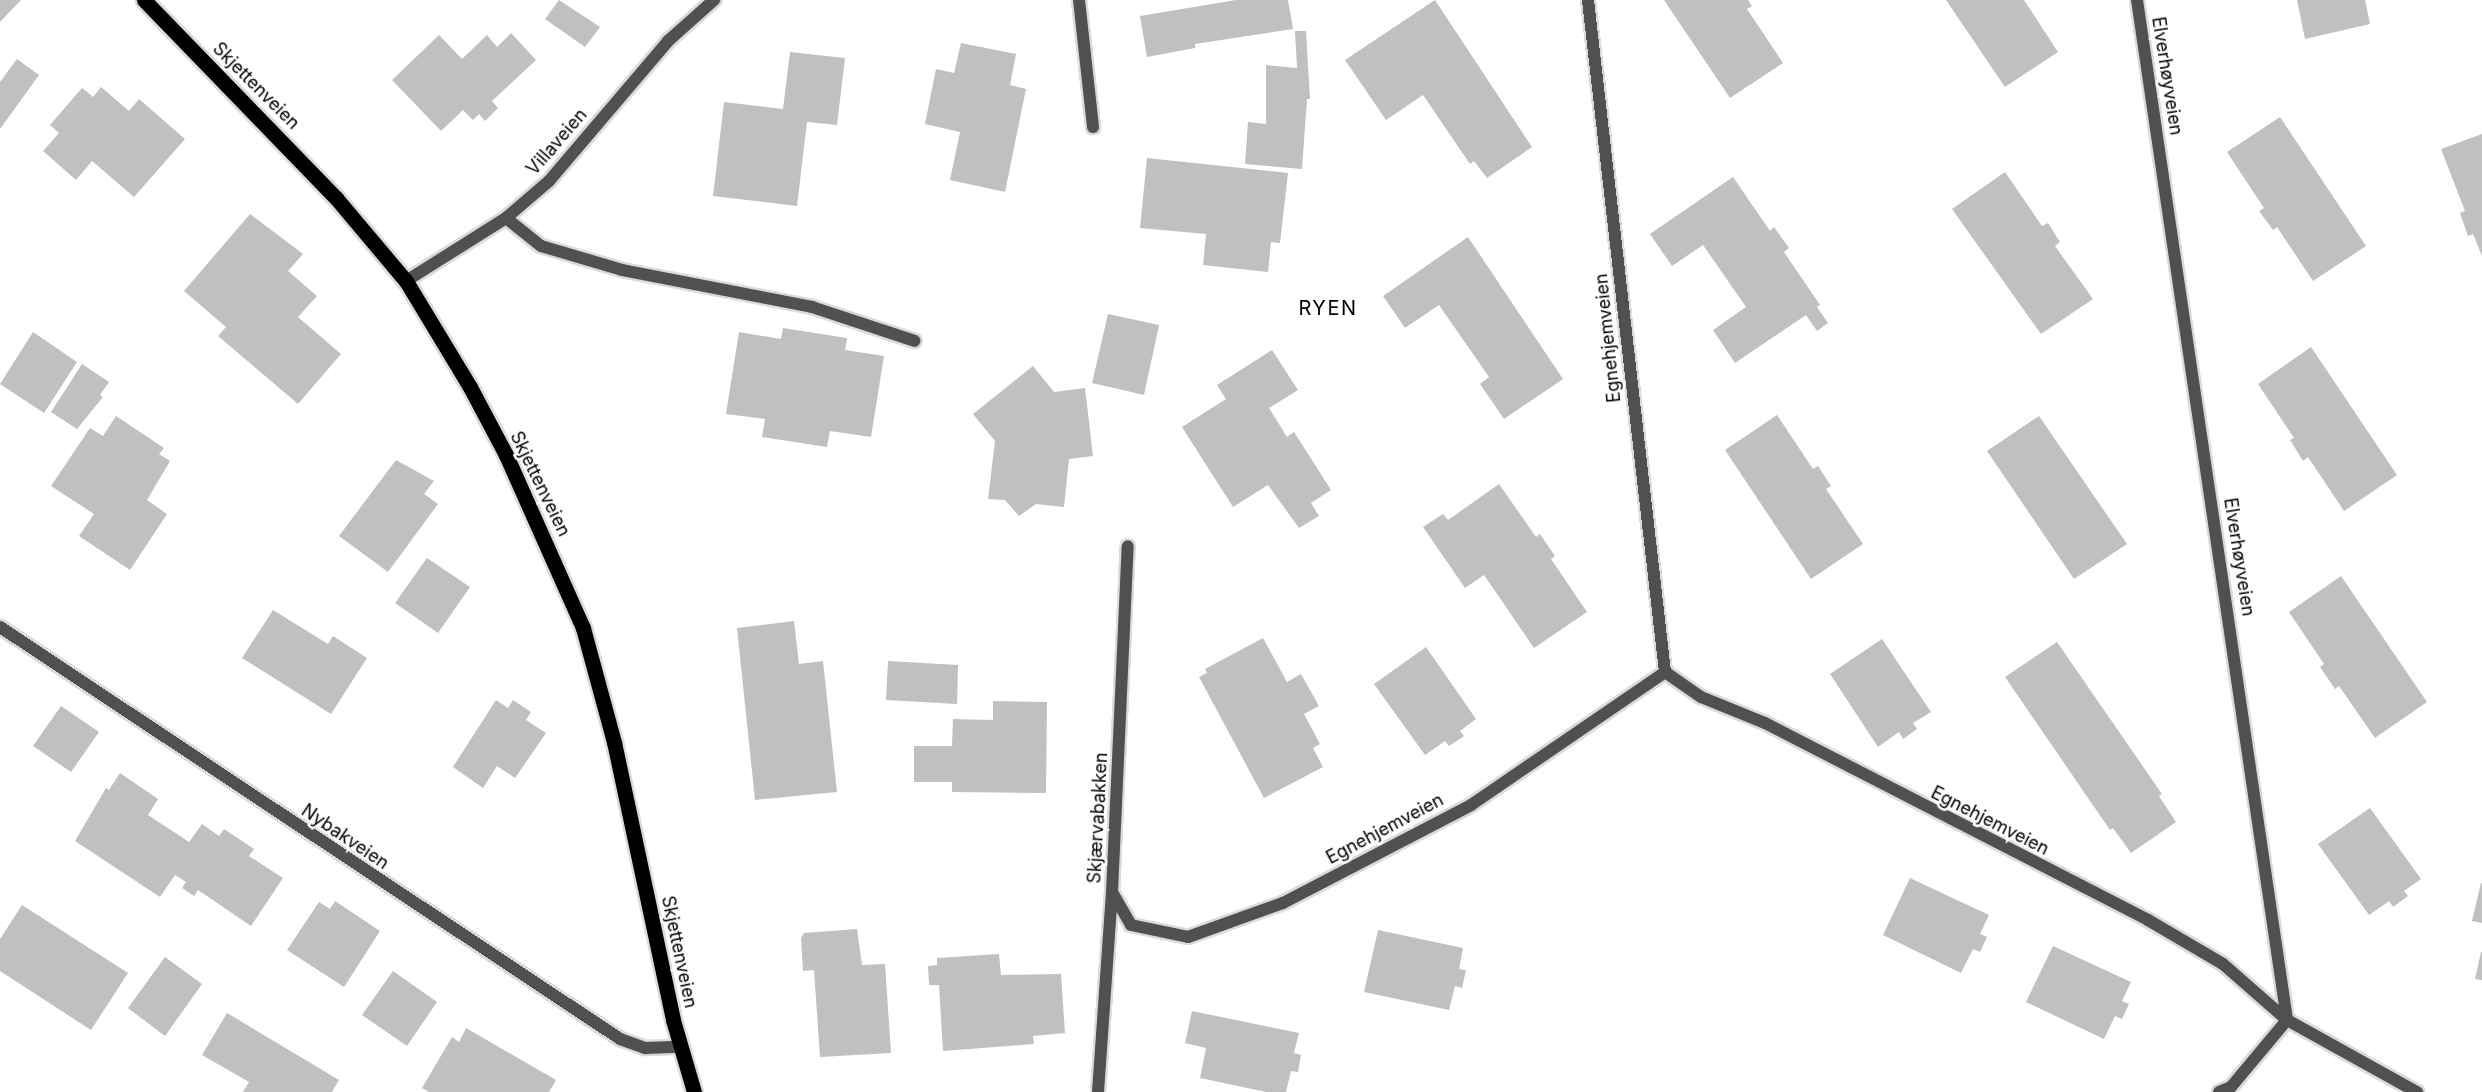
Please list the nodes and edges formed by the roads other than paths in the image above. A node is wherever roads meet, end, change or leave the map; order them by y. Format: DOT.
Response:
graph roads {
  1 [pos="144,0"];
  2 [pos="714,0"];
  3 [pos="1079,0"];
  4 [pos="1588,0"];
  5 [pos="2137,0"];
  6 [pos="1093,127"];
  7 [pos="506,218"];
  8 [pos="406,281"];
  9 [pos="915,341"];
  10 [pos="1128,546"];
  11 [pos="0,627"];
  12 [pos="1665,672"];
  13 [pos="1112,892"];
  14 [pos="2287,1020"];
  15 [pos="680,1047"];
  16 [pos="694,1092"];
  17 [pos="1098,1092"];
  18 [pos="2219,1092"];
  19 [pos="2417,1092"];
  1 -- 8 [label="main road, Skjettenveien"];
  2 -- 7 [label="street, Villaveien"];
  3 -- 6 [label="street"];
  4 -- 12 [label="street, Egnehjemveien"];
  5 -- 14 [label="street, Elverhøyveien"];
  7 -- 8 [label="street, Villaveien"];
  7 -- 9 [label="street"];
  8 -- 15 [label="main road, Skjettenveien"];
  10 -- 13 [label="street, Skjærvabakken"];
  11 -- 15 [label="street, Nybakveien"];
  12 -- 13 [label="street, Egnehjemveien"];
  12 -- 14 [label="street, Egnehjemveien"];
  13 -- 17 [label="street, Skjærvabakken"];
  14 -- 18 [label="street"];
  14 -- 19 [label="street, Egnehjemveien"];
  15 -- 16 [label="main road, Skjettenveien"];
}
